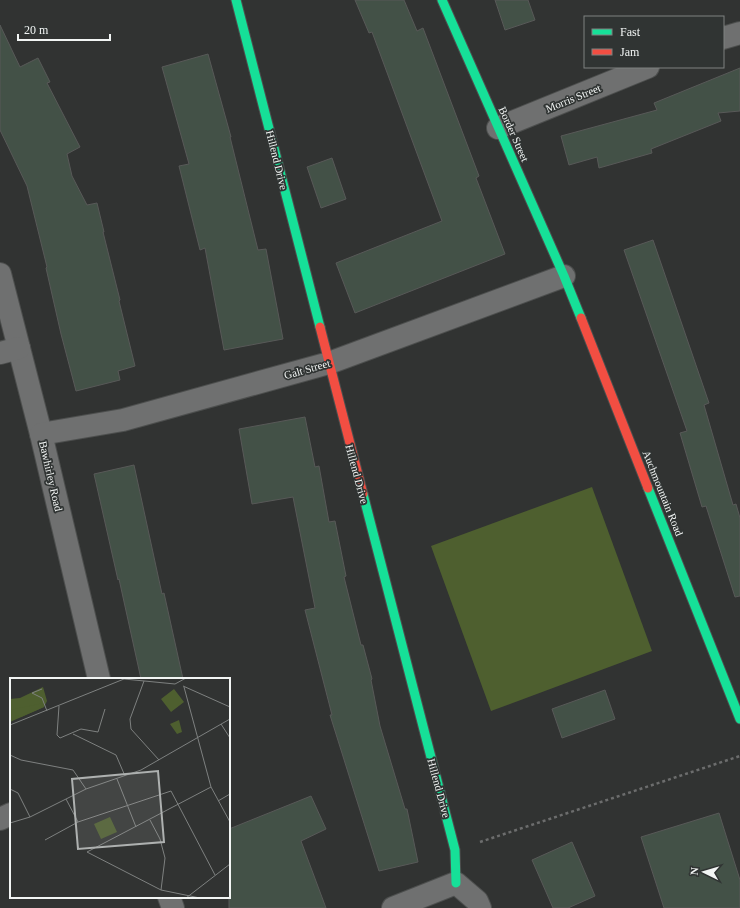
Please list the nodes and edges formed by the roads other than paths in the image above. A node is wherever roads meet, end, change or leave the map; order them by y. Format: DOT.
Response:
graph roads {
  1 [pos="236,0"];
  2 [pos="442,0"];
  3 [pos="740,33"];
  4 [pos="724,38"];
  5 [pos="646,68"];
  6 [pos="498,128"];
  7 [pos="0,274"];
  8 [pos="564,276"];
  9 [pos="10,350"];
  10 [pos="329,363"];
  11 [pos="41,434"];
  12 [pos="99,678"];
  13 [pos="740,719"];
  14 [pos="10,814"];
  15 [pos="0,819"];
  16 [pos="456,883"];
  17 [pos="169,898"];
  18 [pos="173,908"];
  19 [pos="393,908"];
  20 [pos="480,908"];
  1 -- 10 [label="street, Hillend Drive"];
  2 -- 6 [label="street, Border Street"];
  3 -- 4 [label="street"];
  5 -- 6 [label="street, Morris Street"];
  6 -- 8 [label="street, Border Street"];
  7 -- 9 [label="street, Bawhirley Road"];
  8 -- 10 [label="street, Galt Street"];
  8 -- 13 [label="street, Auchmountain Road"];
  9 -- 11 [label="street, Bawhirley Road"];
  10 -- 11 [label="street, Galt Street"];
  10 -- 16 [label="street, Hillend Drive"];
  11 -- 12 [label="street, Bawhirley Road"];
  14 -- 15 [label="street"];
  16 -- 19 [label="street"];
  16 -- 20 [label="street"];
  17 -- 18 [label="street"];
}
